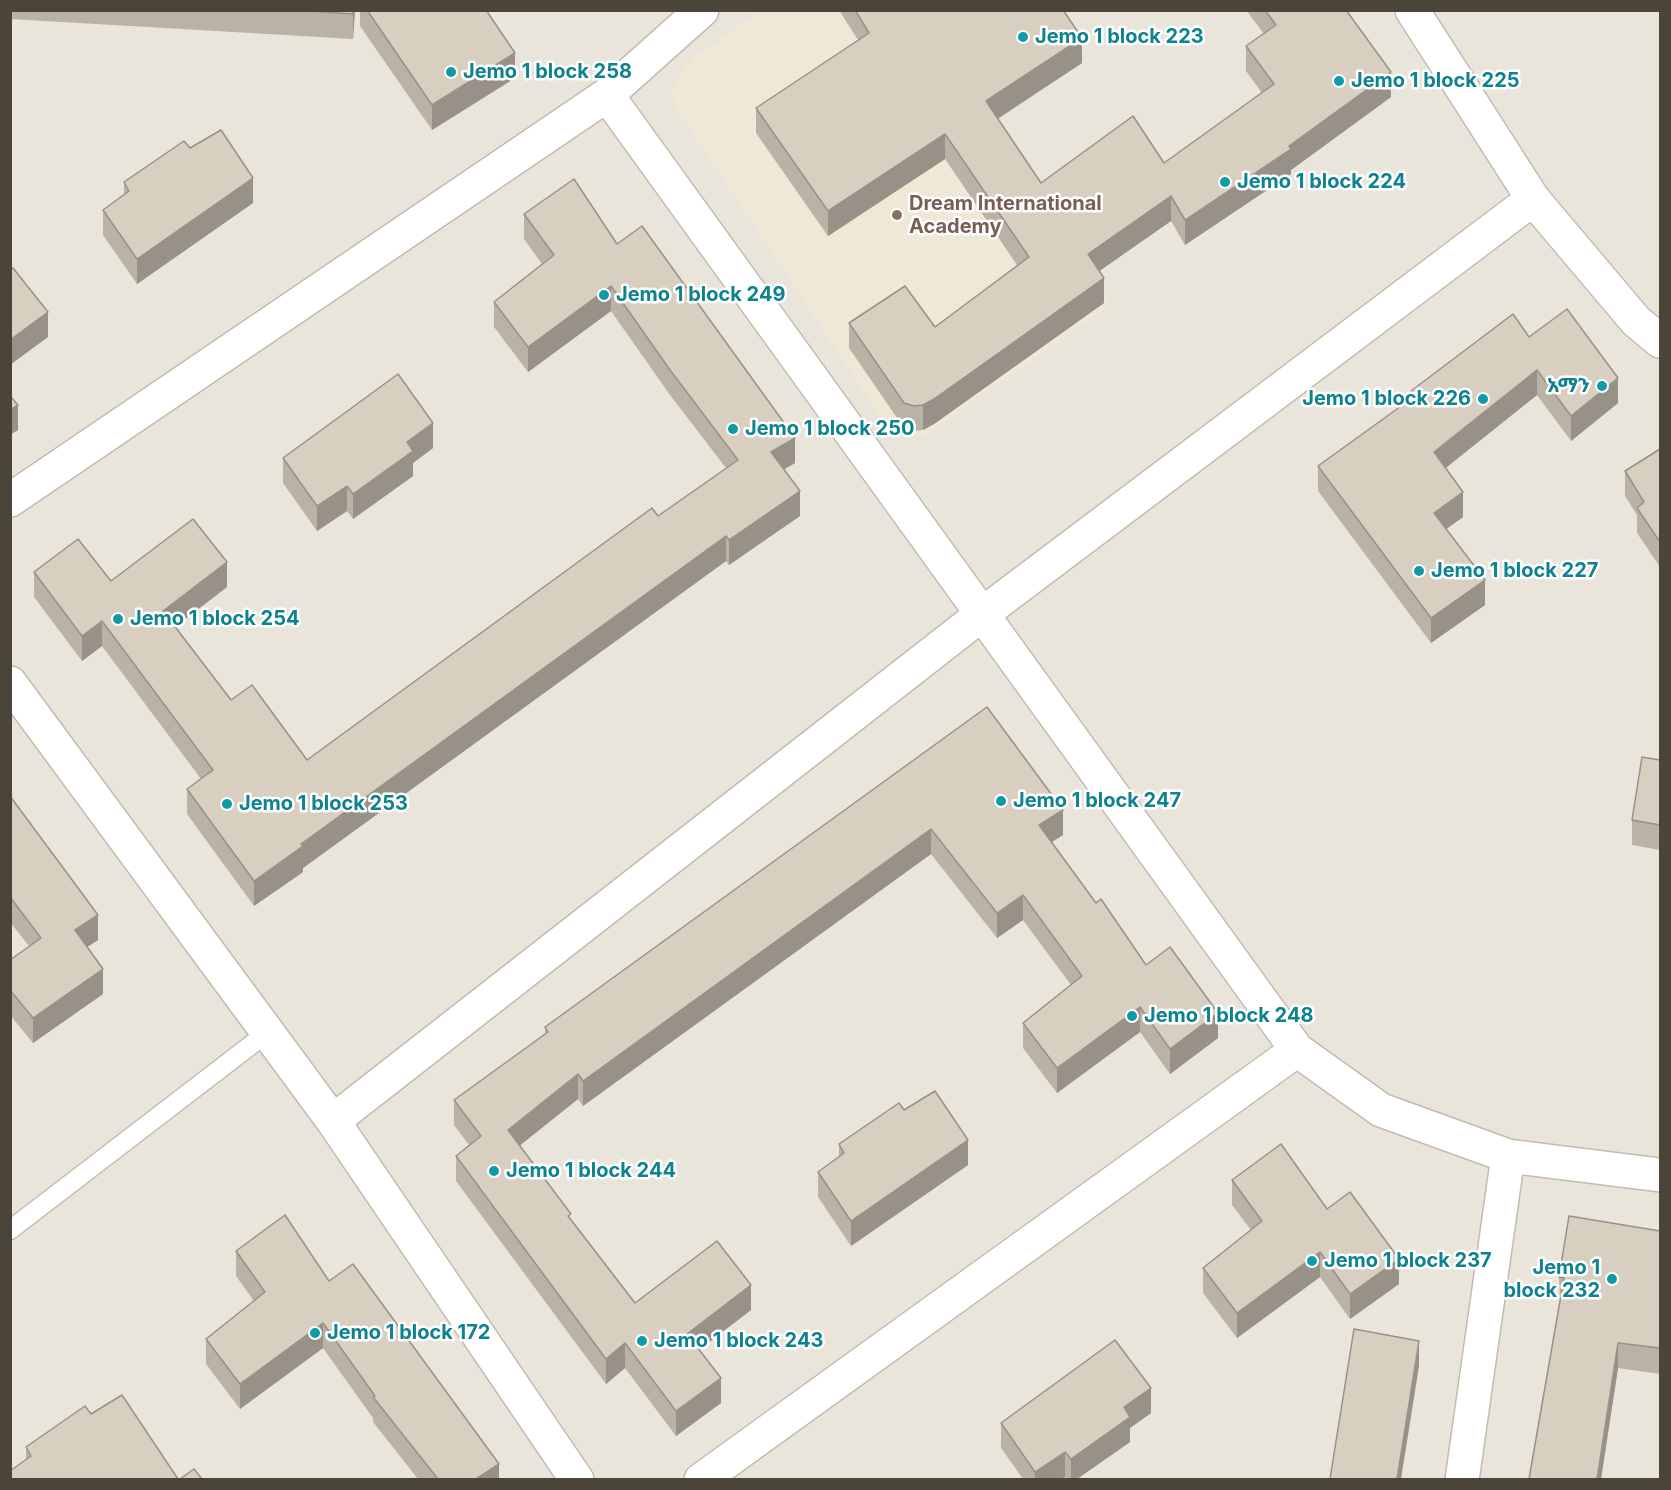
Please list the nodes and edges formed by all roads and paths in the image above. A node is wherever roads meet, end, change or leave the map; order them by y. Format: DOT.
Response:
graph roads {
  1 [pos="702,10"];
  2 [pos="1412,10"];
  3 [pos="607,95"];
  4 [pos="1533,199"];
  5 [pos="1660,341"];
  6 [pos="10,500"];
  7 [pos="981,615"];
  8 [pos="10,682"];
  9 [pos="268,1032"];
  10 [pos="1297,1050"];
  11 [pos="333,1121"];
  12 [pos="1508,1156"];
  13 [pos="1660,1176"];
  14 [pos="10,1230"];
  15 [pos="577,1479"];
  16 [pos="701,1479"];
  17 [pos="1462,1479"];
  1 -- 3 [label="street"];
  2 -- 4 [label="street"];
  3 -- 6 [label="street"];
  3 -- 7 [label="street"];
  4 -- 5 [label="street"];
  4 -- 7 [label="street"];
  7 -- 10 [label="street"];
  7 -- 11 [label="street"];
  8 -- 9 [label="street"];
  9 -- 11 [label="street"];
  9 -- 14 [label="lane"];
  10 -- 12 [label="street"];
  10 -- 16 [label="street"];
  11 -- 15 [label="street"];
  12 -- 13 [label="street"];
  12 -- 17 [label="street"];
}
